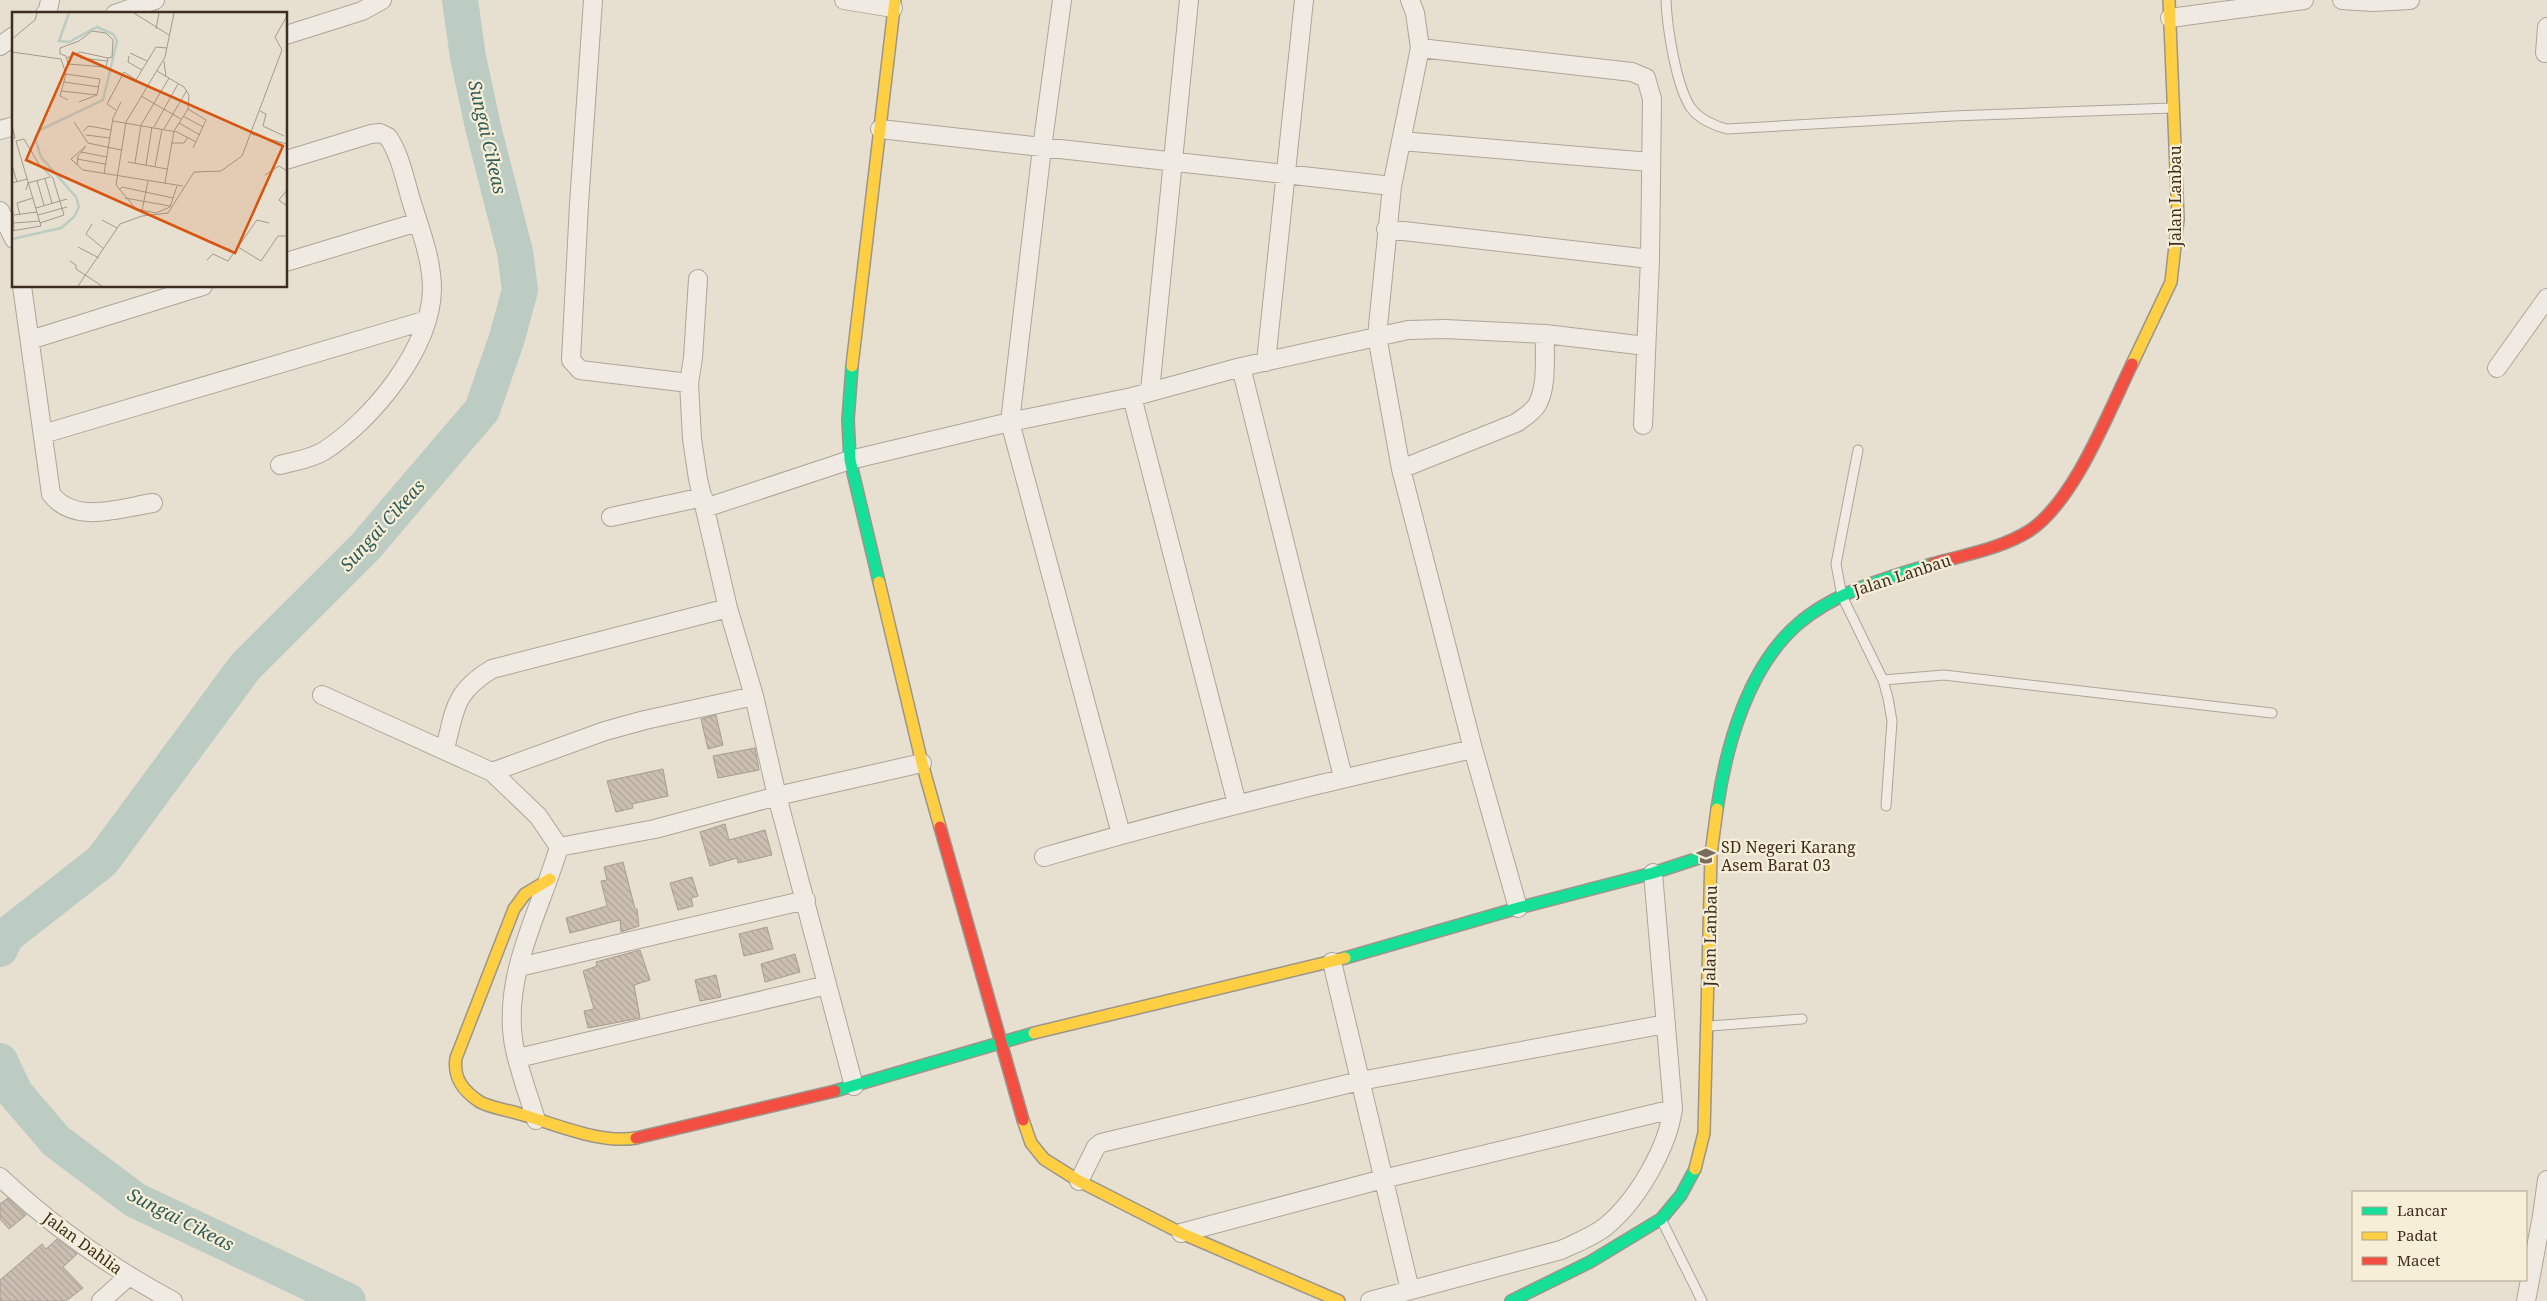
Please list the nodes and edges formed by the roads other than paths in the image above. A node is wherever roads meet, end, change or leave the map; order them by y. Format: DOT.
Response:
graph roads {
  1 [pos="50,0"];
  2 [pos="155,0"];
  3 [pos="382,0"];
  4 [pos="593,0"];
  5 [pos="844,0"];
  6 [pos="1062,0"];
  7 [pos="1189,0"];
  8 [pos="1304,0"];
  9 [pos="1410,0"];
  10 [pos="1666,0"];
  11 [pos="2168,0"];
  12 [pos="2304,0"];
  13 [pos="2342,0"];
  14 [pos="2410,0"];
  15 [pos="894,4"];
  16 [pos="46,12"];
  17 [pos="121,12"];
  18 [pos="2170,18"];
  19 [pos="2547,27"];
  20 [pos="288,34"];
  21 [pos="12,37"];
  22 [pos="0,46"];
  23 [pos="1420,48"];
  24 [pos="2545,53"];
  25 [pos="2174,108"];
  26 [pos="880,129"];
  27 [pos="1401,141"];
  28 [pos="1042,148"];
  29 [pos="288,159"];
  30 [pos="1174,160"];
  31 [pos="1650,162"];
  32 [pos="1284,174"];
  33 [pos="1392,186"];
  34 [pos="0,211"];
  35 [pos="418,222"];
  36 [pos="1386,229"];
  37 [pos="12,235"];
  38 [pos="1650,259"];
  39 [pos="288,261"];
  40 [pos="698,279"];
  41 [pos="22,288"];
  42 [pos="197,288"];
  43 [pos="2547,298"];
  44 [pos="427,320"];
  45 [pos="1545,334"];
  46 [pos="1377,336"];
  47 [pos="30,340"];
  48 [pos="1646,346"];
  49 [pos="1266,362"];
  50 [pos="1241,368"];
  51 [pos="2497,368"];
  52 [pos="689,383"];
  53 [pos="1150,391"];
  54 [pos="1132,397"];
  55 [pos="1010,422"];
  56 [pos="1644,425"];
  57 [pos="44,434"];
  58 [pos="1858,450"];
  59 [pos="850,460"];
  60 [pos="280,465"];
  61 [pos="1401,469"];
  62 [pos="704,502"];
  63 [pos="153,503"];
  64 [pos="611,517"];
  65 [pos="1842,596"];
  66 [pos="728,608"];
  67 [pos="1883,680"];
  68 [pos="322,695"];
  69 [pos="754,696"];
  70 [pos="2272,713"];
  71 [pos="445,749"];
  72 [pos="1473,749"];
  73 [pos="922,764"];
  74 [pos="492,772"];
  75 [pos="1343,778"];
  76 [pos="776,796"];
  77 [pos="1237,804"];
  78 [pos="1886,806"];
  79 [pos="1121,834"];
  80 [pos="559,846"];
  81 [pos="1711,854"];
  82 [pos="1044,857"];
  83 [pos="1652,873"];
  84 [pos="550,879"];
  85 [pos="806,900"];
  86 [pos="1518,908"];
  87 [pos="1332,962"];
  88 [pos="519,967"];
  89 [pos="827,985"];
  90 [pos="1802,1019"];
  91 [pos="1666,1024"];
  92 [pos="1709,1026"];
  93 [pos="1002,1041"];
  94 [pos="518,1058"];
  95 [pos="1360,1081"];
  96 [pos="854,1086"];
  97 [pos="1673,1109"];
  98 [pos="536,1120"];
  99 [pos="0,1176"];
  100 [pos="1383,1179"];
  101 [pos="2547,1180"];
  102 [pos="1079,1181"];
  103 [pos="1661,1219"];
  104 [pos="2544,1219"];
  105 [pos="1180,1233"];
  106 [pos="129,1276"];
  107 [pos="1410,1290"];
  108 [pos="101,1301"];
  109 [pos="172,1301"];
  110 [pos="1339,1301"];
  111 [pos="1370,1301"];
  112 [pos="1511,1301"];
  113 [pos="1702,1301"];
  114 [pos="2526,1301"];
  1 -- 16 [label="street"];
  2 -- 17 [label="street"];
  3 -- 20 [label="street"];
  4 -- 52 [label="street"];
  5 -- 15 [label="street"];
  6 -- 28 [label="street"];
  7 -- 30 [label="street"];
  8 -- 32 [label="street"];
  9 -- 23 [label="street"];
  10 -- 25 [label="lane"];
  11 -- 18 [label="street, Jalan Lanbau"];
  12 -- 18 [label="street"];
  13 -- 14 [label="street"];
  15 -- 26 [label="street"];
  18 -- 25 [label="street, Jalan Lanbau"];
  19 -- 24 [label="street"];
  21 -- 22 [label="street"];
  23 -- 27 [label="street"];
  23 -- 31 [label="street"];
  25 -- 65 [label="street, Jalan Lanbau"];
  26 -- 28 [label="street"];
  26 -- 59 [label="street"];
  27 -- 31 [label="street"];
  27 -- 33 [label="street"];
  28 -- 30 [label="street"];
  28 -- 55 [label="street"];
  29 -- 35 [label="street"];
  30 -- 32 [label="street"];
  30 -- 53 [label="street"];
  31 -- 38 [label="street"];
  32 -- 33 [label="street"];
  32 -- 49 [label="street"];
  33 -- 36 [label="street"];
  34 -- 37 [label="street"];
  35 -- 39 [label="street"];
  35 -- 44 [label="street"];
  36 -- 38 [label="street"];
  36 -- 46 [label="street"];
  38 -- 48 [label="street"];
  40 -- 52 [label="street"];
  41 -- 47 [label="street"];
  42 -- 47 [label="street"];
  43 -- 51 [label="street"];
  44 -- 57 [label="street"];
  44 -- 60 [label="street"];
  45 -- 46 [label="street"];
  45 -- 48 [label="street"];
  45 -- 61 [label="street"];
  46 -- 49 [label="street"];
  46 -- 61 [label="street"];
  47 -- 57 [label="street"];
  48 -- 56 [label="street"];
  49 -- 50 [label="street"];
  50 -- 53 [label="street"];
  50 -- 75 [label="street"];
  52 -- 62 [label="street"];
  53 -- 54 [label="street"];
  54 -- 55 [label="street"];
  54 -- 77 [label="street"];
  55 -- 59 [label="street"];
  55 -- 79 [label="street"];
  57 -- 63 [label="street"];
  58 -- 65 [label="lane"];
  59 -- 62 [label="street"];
  59 -- 73 [label="street"];
  61 -- 72 [label="street"];
  62 -- 64 [label="street"];
  62 -- 66 [label="street"];
  65 -- 67 [label="lane"];
  65 -- 81 [label="street, Jalan Lanbau"];
  66 -- 69 [label="street"];
  66 -- 71 [label="street"];
  67 -- 70 [label="lane"];
  67 -- 78 [label="lane"];
  68 -- 71 [label="street"];
  69 -- 74 [label="street"];
  69 -- 76 [label="street"];
  71 -- 74 [label="street"];
  72 -- 75 [label="street"];
  72 -- 86 [label="street"];
  73 -- 76 [label="street"];
  73 -- 93 [label="street"];
  74 -- 80 [label="street"];
  75 -- 77 [label="street"];
  76 -- 80 [label="street"];
  76 -- 85 [label="street"];
  77 -- 79 [label="street"];
  79 -- 82 [label="street"];
  80 -- 84 [label="street"];
  81 -- 83 [label="street"];
  81 -- 92 [label="street, Jalan Lanbau"];
  83 -- 86 [label="street"];
  83 -- 91 [label="street"];
  84 -- 88 [label="street"];
  84 -- 98 [label="street"];
  85 -- 88 [label="street"];
  85 -- 89 [label="street"];
  86 -- 87 [label="street"];
  87 -- 93 [label="street"];
  87 -- 95 [label="street"];
  88 -- 94 [label="street"];
  89 -- 94 [label="street"];
  89 -- 96 [label="street"];
  90 -- 92 [label="lane"];
  91 -- 95 [label="street"];
  91 -- 97 [label="street"];
  92 -- 103 [label="street, Jalan Lanbau"];
  93 -- 96 [label="street"];
  93 -- 102 [label="street"];
  94 -- 98 [label="street"];
  95 -- 100 [label="street"];
  95 -- 102 [label="street"];
  96 -- 98 [label="street"];
  97 -- 100 [label="street"];
  97 -- 107 [label="street"];
  99 -- 106 [label="street, Jalan Dahlia"];
  100 -- 105 [label="street"];
  100 -- 107 [label="street"];
  101 -- 104 [label="street"];
  102 -- 105 [label="street"];
  103 -- 112 [label="street, Jalan Lanbau"];
  103 -- 113 [label="lane"];
  104 -- 114 [label="street"];
  105 -- 110 [label="street"];
  106 -- 108 [label="street"];
  106 -- 109 [label="street, Jalan Dahlia"];
  107 -- 111 [label="street"];
}
